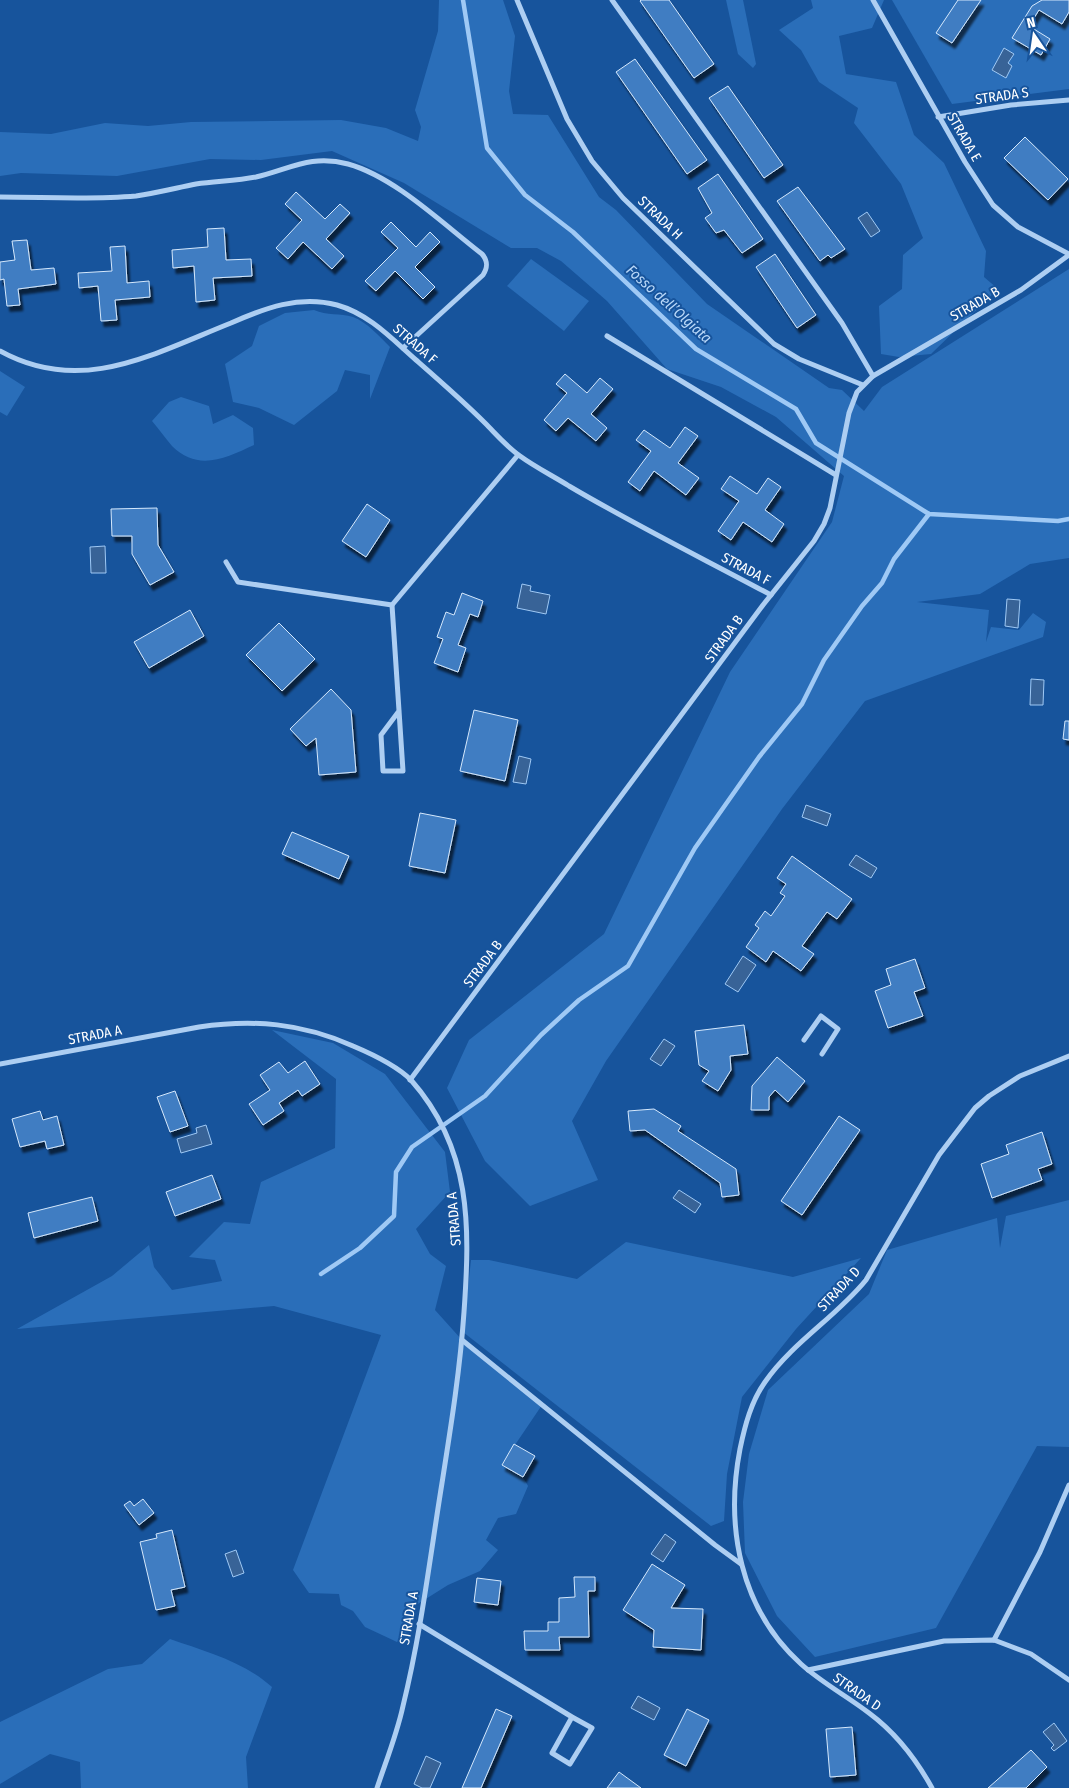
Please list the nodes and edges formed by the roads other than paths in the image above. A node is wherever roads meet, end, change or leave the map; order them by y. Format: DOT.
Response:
graph roads {
  1 [pos="517,0"];
  2 [pos="612,0"];
  3 [pos="873,0"];
  4 [pos="1069,100"];
  5 [pos="938,117"];
  6 [pos="0,197"];
  7 [pos="1069,255"];
  8 [pos="607,336"];
  9 [pos="402,348"];
  10 [pos="0,351"];
  11 [pos="873,376"];
  12 [pos="863,385"];
  13 [pos="518,455"];
  14 [pos="836,475"];
  15 [pos="226,562"];
  16 [pos="771,595"];
  17 [pos="392,605"];
  18 [pos="399,711"];
  19 [pos="804,1040"];
  20 [pos="822,1054"];
  21 [pos="1069,1056"];
  22 [pos="0,1064"];
  23 [pos="410,1080"];
  24 [pos="462,1340"];
  25 [pos="1069,1485"];
  26 [pos="742,1564"];
  27 [pos="419,1624"];
  28 [pos="994,1640"];
  29 [pos="808,1670"];
  30 [pos="1069,1680"];
  31 [pos="572,1716"];
  32 [pos="377,1788"];
  33 [pos="932,1788"];
  1 -- 12 [label="street, STRADA H"];
  2 -- 11 [label="street"];
  3 -- 5 [label="street, STRADA E"];
  4 -- 5 [label="street, STRADA S"];
  5 -- 7 [label="street, STRADA E"];
  6 -- 9 [label="street"];
  7 -- 11 [label="street, STRADA B"];
  8 -- 14 [label="street"];
  9 -- 10 [label="street, STRADA F"];
  9 -- 13 [label="street, STRADA F"];
  11 -- 12 [label="street, STRADA B"];
  12 -- 14 [label="street, STRADA B"];
  13 -- 16 [label="street, STRADA F"];
  13 -- 17 [label="street"];
  14 -- 16 [label="street, STRADA B"];
  15 -- 17 [label="street"];
  16 -- 23 [label="street, STRADA B"];
  17 -- 18 [label="street"];
  18 -- 18 [label="street"];
  19 -- 20 [label="street"];
  21 -- 26 [label="street, STRADA D"];
  22 -- 23 [label="street, STRADA A"];
  23 -- 24 [label="street, STRADA A"];
  24 -- 26 [label="street"];
  24 -- 27 [label="street, STRADA A"];
  25 -- 28 [label="street"];
  26 -- 29 [label="street, STRADA D"];
  27 -- 31 [label="street"];
  27 -- 32 [label="street, STRADA A"];
  28 -- 29 [label="street"];
  28 -- 30 [label="street"];
  29 -- 33 [label="street, STRADA D"];
  31 -- 31 [label="street"];
}
